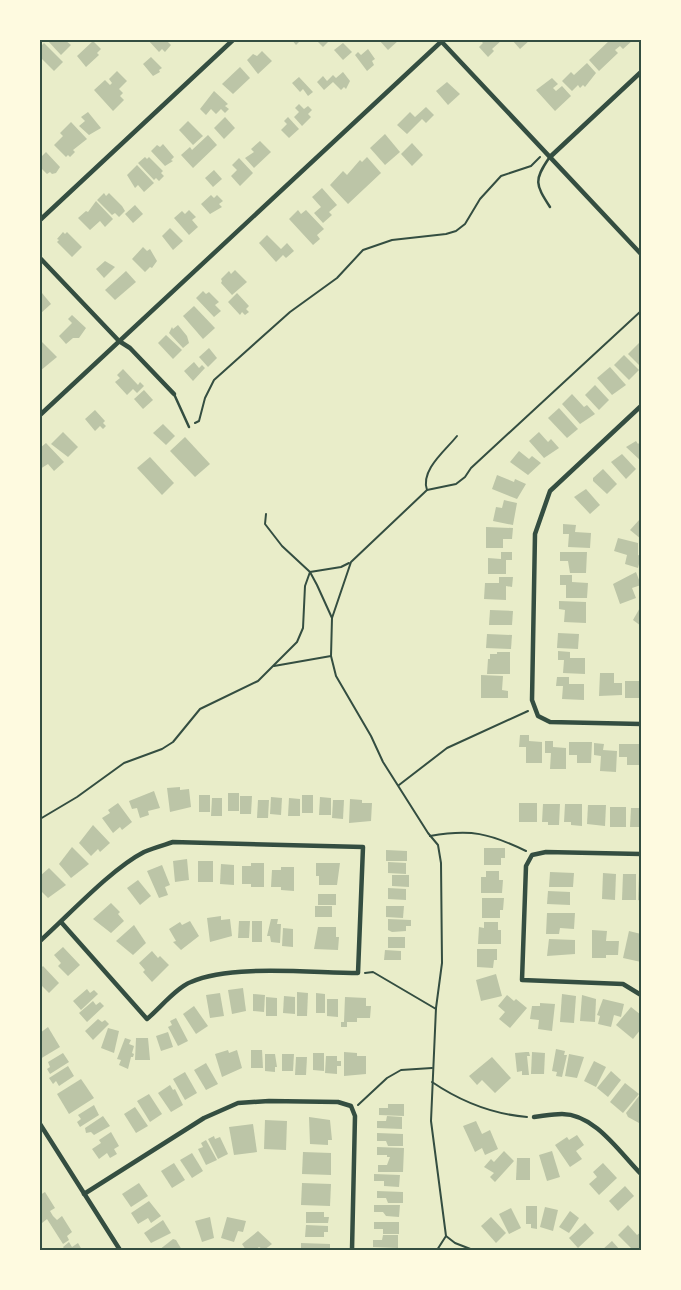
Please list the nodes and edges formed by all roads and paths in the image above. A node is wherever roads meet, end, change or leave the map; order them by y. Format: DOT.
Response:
graph roads {
  1 [pos="233,40"];
  2 [pos="441,40"];
  3 [pos="640,76"];
  4 [pos="540,157"];
  5 [pos="550,157"];
  6 [pos="550,207"];
  7 [pos="40,220"];
  8 [pos="641,254"];
  9 [pos="40,258"];
  10 [pos="641,310"];
  11 [pos="119,341"];
  12 [pos="174,394"];
  13 [pos="641,406"];
  14 [pos="40,415"];
  15 [pos="199,421"];
  16 [pos="188,427"];
  17 [pos="458,436"];
  18 [pos="427,490"];
  19 [pos="266,514"];
  20 [pos="351,562"];
  21 [pos="310,572"];
  22 [pos="332,618"];
  23 [pos="331,656"];
  24 [pos="272,667"];
  25 [pos="528,711"];
  26 [pos="641,724"];
  27 [pos="398,786"];
  28 [pos="40,819"];
  29 [pos="430,836"];
  30 [pos="526,851"];
  31 [pos="641,854"];
  32 [pos="61,922"];
  33 [pos="40,941"];
  34 [pos="372,972"];
  35 [pos="641,995"];
  36 [pos="436,1008"];
  37 [pos="432,1068"];
  38 [pos="432,1082"];
  39 [pos="360,1104"];
  40 [pos="534,1117"];
  41 [pos="40,1124"];
  42 [pos="641,1174"];
  43 [pos="84,1194"];
  44 [pos="446,1236"];
  45 [pos="120,1250"];
  46 [pos="352,1250"];
  47 [pos="436,1250"];
  48 [pos="473,1250"];
  1 -- 7 [label="street"];
  2 -- 5 [label="street"];
  2 -- 11 [label="street"];
  3 -- 5 [label="street"];
  4 -- 15 [label="path"];
  5 -- 6 [label="lane"];
  5 -- 8 [label="street"];
  9 -- 11 [label="street"];
  10 -- 18 [label="path"];
  11 -- 12 [label="street"];
  11 -- 14 [label="street"];
  12 -- 16 [label="lane"];
  13 -- 26 [label="street"];
  17 -- 18 [label="path"];
  18 -- 20 [label="path"];
  19 -- 21 [label="path"];
  20 -- 21 [label="path"];
  20 -- 22 [label="path"];
  21 -- 22 [label="path"];
  21 -- 24 [label="path"];
  22 -- 23 [label="path"];
  23 -- 24 [label="path"];
  23 -- 27 [label="path"];
  24 -- 28 [label="path"];
  25 -- 27 [label="path"];
  27 -- 29 [label="path"];
  29 -- 30 [label="path"];
  29 -- 36 [label="path"];
  31 -- 35 [label="street"];
  32 -- 32 [label="street"];
  32 -- 33 [label="street"];
  34 -- 36 [label="path"];
  36 -- 37 [label="path"];
  37 -- 38 [label="path"];
  37 -- 39 [label="path"];
  38 -- 40 [label="path"];
  38 -- 44 [label="path"];
  40 -- 42 [label="street"];
  41 -- 43 [label="street"];
  43 -- 45 [label="street"];
  43 -- 46 [label="street"];
  44 -- 47 [label="path"];
  44 -- 48 [label="path"];
}
